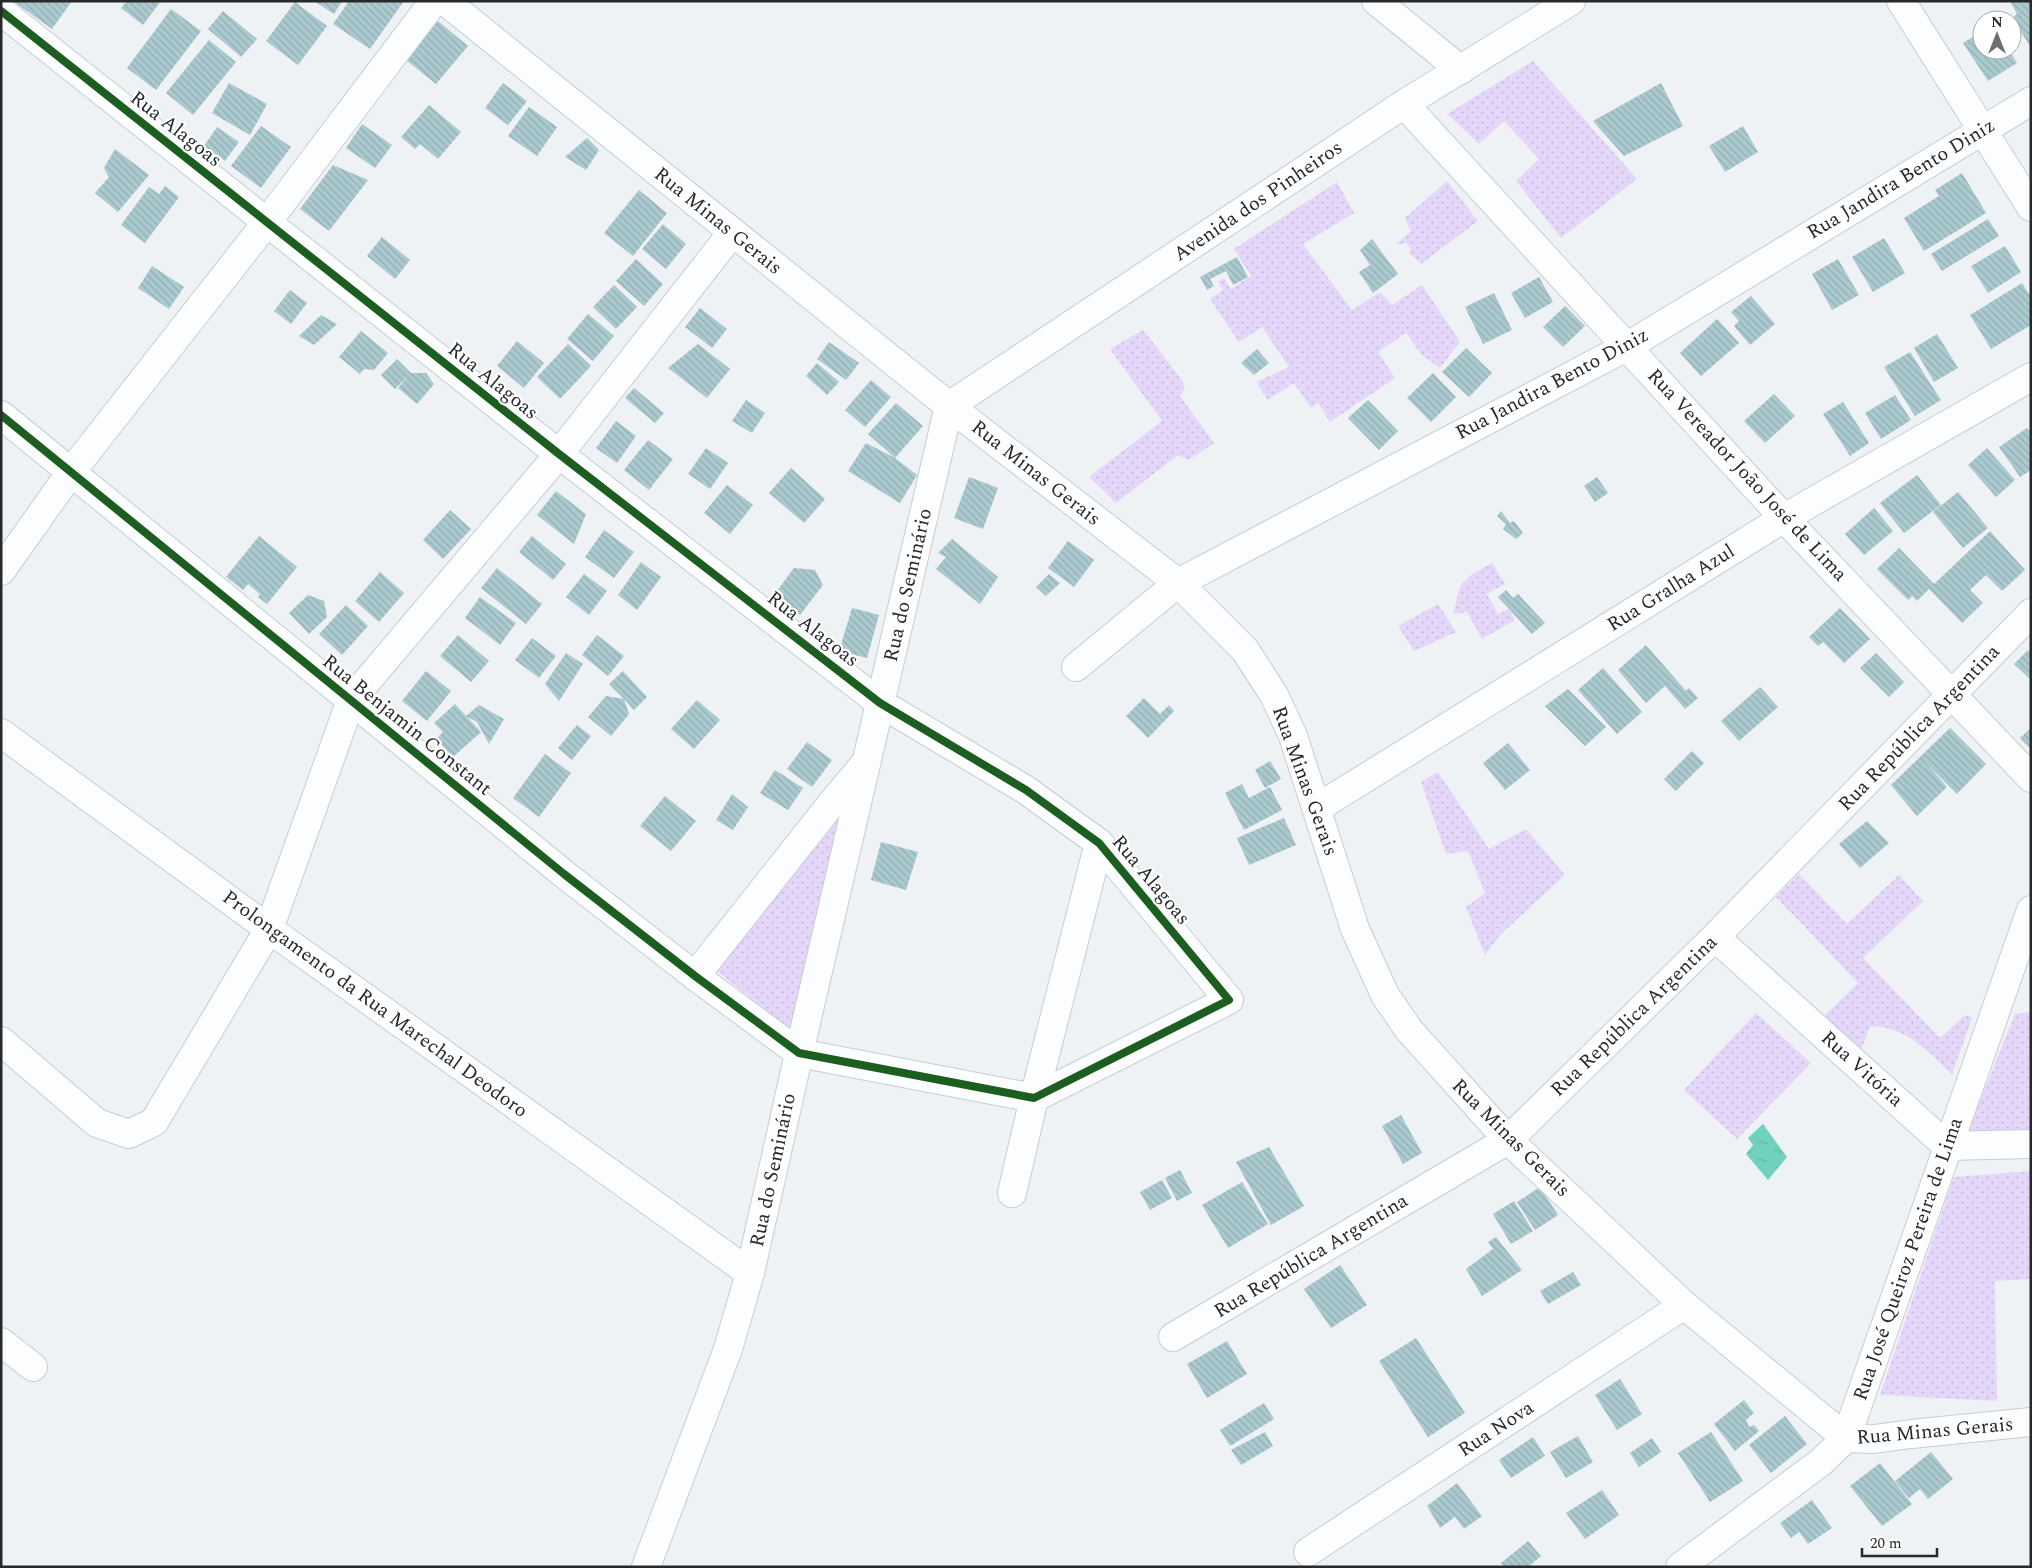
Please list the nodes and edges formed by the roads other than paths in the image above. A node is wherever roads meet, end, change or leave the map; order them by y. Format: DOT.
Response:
graph roads {
  1 [pos="434,1"];
  2 [pos="445,1"];
  3 [pos="1376,1"];
  4 [pos="1571,1"];
  5 [pos="1901,1"];
  6 [pos="1,11"];
  7 [pos="1461,70"];
  8 [pos="2031,101"];
  9 [pos="1404,104"];
  10 [pos="1983,129"];
  11 [pos="2031,207"];
  12 [pos="267,222"];
  13 [pos="732,233"];
  14 [pos="1628,346"];
  15 [pos="2031,377"];
  16 [pos="949,406"];
  17 [pos="1,415"];
  18 [pos="559,454"];
  19 [pos="71,472"];
  20 [pos="1784,518"];
  21 [pos="1,571"];
  22 [pos="1178,583"];
  23 [pos="2031,613"];
  24 [pos="1076,667"];
  25 [pos="1952,694"];
  26 [pos="351,700"];
  27 [pos="880,703"];
  28 [pos="1,733"];
  29 [pos="866,763"];
  30 [pos="2031,778"];
  31 [pos="1317,808"];
  32 [pos="1099,843"];
  33 [pos="2031,910"];
  34 [pos="269,929"];
  35 [pos="1715,937"];
  36 [pos="695,976"];
  37 [pos="1,1041"];
  38 [pos="799,1053"];
  39 [pos="1034,1098"];
  40 [pos="1508,1140"];
  41 [pos="2031,1144"];
  42 [pos="1947,1146"];
  43 [pos="1012,1193"];
  44 [pos="750,1273"];
  45 [pos="1684,1305"];
  46 [pos="1173,1337"];
  47 [pos="1,1342"];
  48 [pos="33,1367"];
  49 [pos="2031,1422"];
  50 [pos="1846,1438"];
  51 [pos="1308,1552"];
  52 [pos="646,1567"];
  53 [pos="1680,1567"];
  1 -- 12 [label="street"];
  2 -- 13 [label="street, Rua Minas Gerais"];
  3 -- 7 [label="street"];
  4 -- 7 [label="street, Avenida dos Pinheiros"];
  5 -- 10 [label="street"];
  6 -- 12 [label="street, Rua Alagoas"];
  7 -- 9 [label="street, Avenida dos Pinheiros"];
  8 -- 10 [label="street, Rua Jandira Bento Diniz"];
  9 -- 14 [label="street, Rua Vereador João José de Lima"];
  9 -- 16 [label="street, Avenida dos Pinheiros"];
  10 -- 11 [label="street"];
  10 -- 14 [label="street, Rua Jandira Bento Diniz"];
  12 -- 18 [label="street, Rua Alagoas"];
  12 -- 19 [label="street"];
  13 -- 16 [label="street, Rua Minas Gerais"];
  13 -- 18 [label="street"];
  14 -- 20 [label="street, Rua Vereador João José de Lima"];
  14 -- 22 [label="street, Rua Jandira Bento Diniz"];
  15 -- 20 [label="street, Rua Gralha Azul"];
  16 -- 22 [label="street, Rua Minas Gerais"];
  16 -- 27 [label="street, Rua do Seminário"];
  17 -- 19 [label="street, Rua Benjamin Constant"];
  18 -- 26 [label="street"];
  18 -- 27 [label="street, Rua Alagoas"];
  19 -- 21 [label="street"];
  19 -- 26 [label="street, Rua Benjamin Constant"];
  20 -- 25 [label="street, Rua Vereador João José de Lima"];
  20 -- 31 [label="street, Rua Gralha Azul"];
  22 -- 24 [label="street, Rua Jandira Bento Diniz"];
  22 -- 31 [label="street, Rua Minas Gerais"];
  23 -- 25 [label="street, Rua República Argentina"];
  25 -- 30 [label="street, Rua Vereador João José de Lima"];
  25 -- 35 [label="street, Rua República Argentina"];
  26 -- 34 [label="street"];
  26 -- 36 [label="street, Rua Benjamin Constant"];
  27 -- 29 [label="street, Rua do Seminário"];
  27 -- 32 [label="street, Rua Alagoas"];
  28 -- 34 [label="street, Prolongamento da Rua Marechal Deodoro"];
  29 -- 36 [label="street, Rua do Seminário"];
  29 -- 38 [label="street, Rua do Seminário"];
  31 -- 40 [label="street, Rua Minas Gerais"];
  32 -- 39 [label="street"];
  32 -- 39 [label="street, Rua Alagoas"];
  33 -- 42 [label="street, Rua José Queiroz Pereira de Lima"];
  34 -- 37 [label="street"];
  34 -- 44 [label="street, Prolongamento da Rua Marechal Deodoro"];
  35 -- 40 [label="street, Rua República Argentina"];
  35 -- 42 [label="street, Rua Vitória"];
  36 -- 38 [label="street, Rua Benjamin Constant"];
  38 -- 39 [label="street"];
  38 -- 44 [label="street, Rua do Seminário"];
  39 -- 43 [label="street"];
  40 -- 45 [label="street, Rua Minas Gerais"];
  40 -- 46 [label="street, Rua República Argentina"];
  41 -- 42 [label="street"];
  42 -- 50 [label="street, Rua José Queiroz Pereira de Lima"];
  44 -- 52 [label="street, Rua do Seminário"];
  45 -- 50 [label="street, Rua Minas Gerais"];
  45 -- 51 [label="street, Rua Nova"];
  47 -- 48 [label="street"];
  49 -- 50 [label="street, Rua Minas Gerais"];
  50 -- 53 [label="street, Rua José Queiroz Pereira de Lima"];
}
